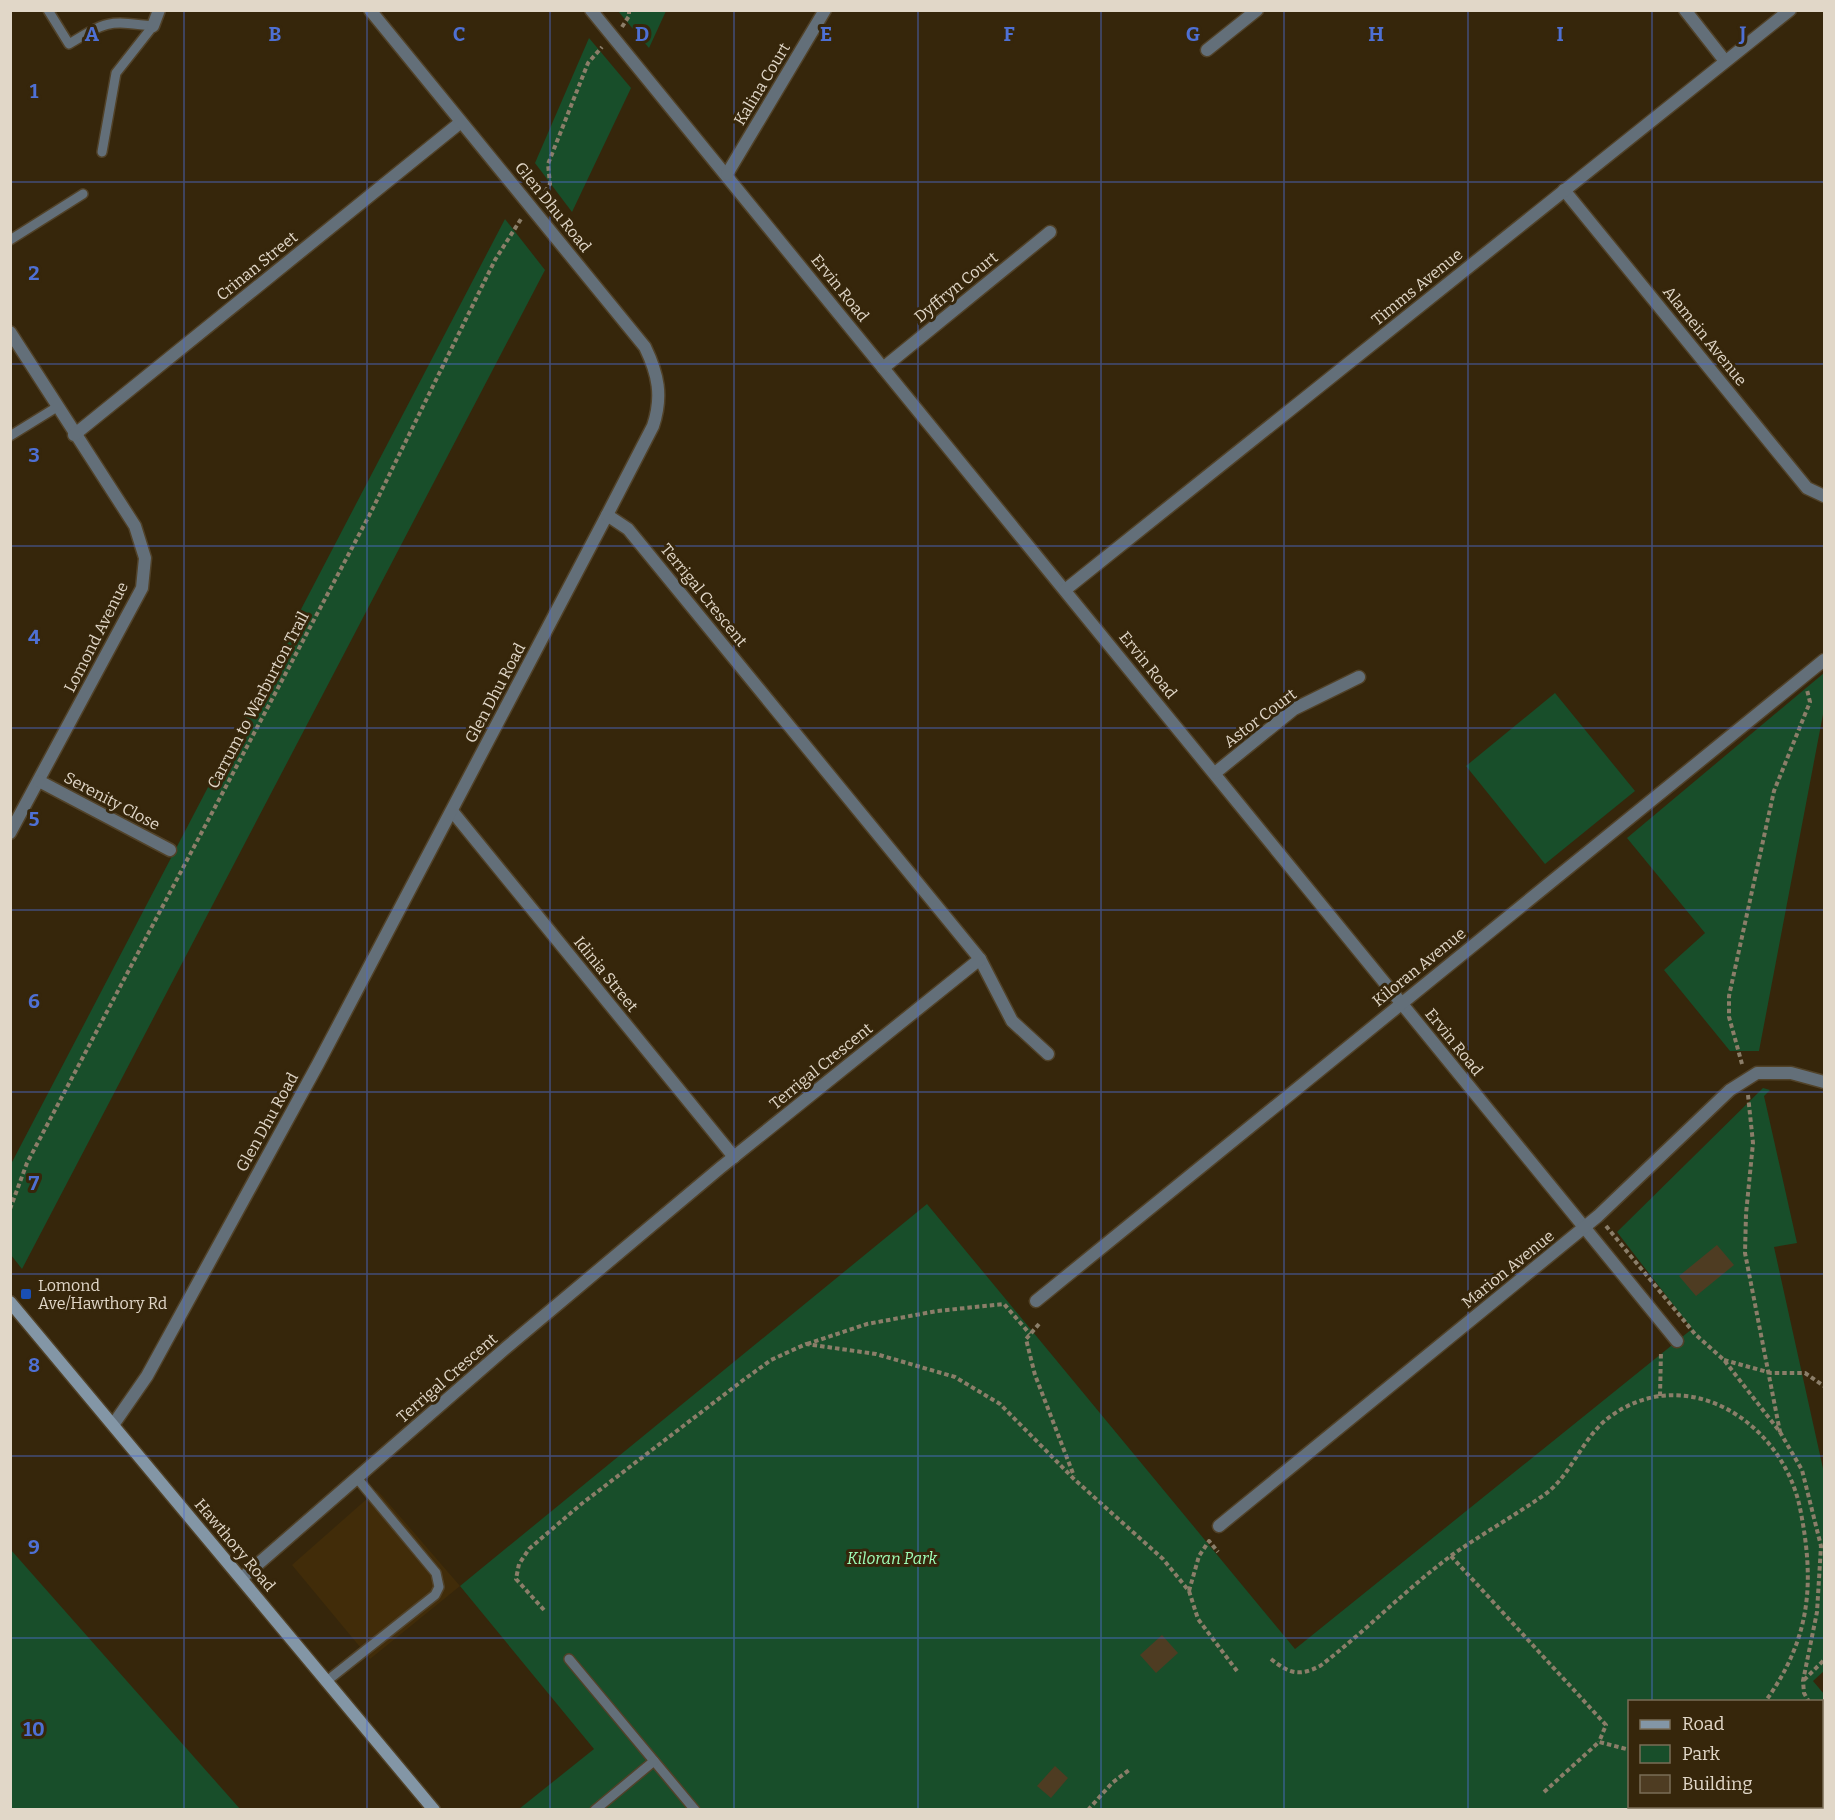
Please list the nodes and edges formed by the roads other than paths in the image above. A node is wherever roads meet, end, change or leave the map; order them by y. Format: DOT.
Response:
graph roads {
  1 [pos="48,10"];
  2 [pos="159,10"];
  3 [pos="370,10"];
  4 [pos="591,10"];
  5 [pos="825,10"];
  6 [pos="1257,10"];
  7 [pos="1685,10"];
  8 [pos="1790,10"];
  9 [pos="153,26"];
  10 [pos="1207,50"];
  11 [pos="1725,61"];
  12 [pos="460,122"];
  13 [pos="102,152"];
  14 [pos="727,174"];
  15 [pos="1564,190"];
  16 [pos="83,194"];
  17 [pos="1050,232"];
  18 [pos="10,240"];
  19 [pos="10,332"];
  20 [pos="883,368"];
  21 [pos="57,407"];
  22 [pos="74,435"];
  23 [pos="10,436"];
  24 [pos="1824,496"];
  25 [pos="607,515"];
  26 [pos="1065,590"];
  27 [pos="1824,660"];
  28 [pos="1359,677"];
  29 [pos="1215,773"];
  30 [pos="39,781"];
  31 [pos="452,811"];
  32 [pos="10,833"];
  33 [pos="170,850"];
  34 [pos="980,958"];
  35 [pos="1401,1003"];
  36 [pos="1048,1054"];
  37 [pos="1824,1082"];
  38 [pos="734,1157"];
  39 [pos="1584,1227"];
  40 [pos="1036,1301"];
  41 [pos="10,1302"];
  42 [pos="1677,1341"];
  43 [pos="113,1425"];
  44 [pos="357,1478"];
  45 [pos="1219,1526"];
  46 [pos="242,1578"];
  47 [pos="569,1659"];
  48 [pos="328,1680"];
  49 [pos="654,1761"];
  50 [pos="691,1808"];
  51 [pos="434,1809"];
  52 [pos="595,1809"];
  1 -- 9 [label="lane"];
  2 -- 9 [label="street"];
  3 -- 12 [label="street, Glen Dhu Road"];
  4 -- 14 [label="street, Ervin Road"];
  5 -- 14 [label="street, Kalina Court"];
  6 -- 10 [label="street"];
  7 -- 11 [label="street"];
  8 -- 11 [label="street, Timms Avenue"];
  9 -- 13 [label="lane"];
  11 -- 15 [label="street, Timms Avenue"];
  12 -- 22 [label="street, Crinan Street"];
  12 -- 25 [label="street, Glen Dhu Road"];
  14 -- 20 [label="street, Ervin Road"];
  15 -- 24 [label="street, Alamein Avenue"];
  15 -- 26 [label="street, Timms Avenue"];
  16 -- 18 [label="lane"];
  17 -- 20 [label="street, Dyffryn Court"];
  19 -- 21 [label="street, Lomond Avenue"];
  20 -- 26 [label="street, Ervin Road"];
  21 -- 22 [label="street, Lomond Avenue"];
  21 -- 23 [label="lane"];
  22 -- 30 [label="street, Lomond Avenue"];
  25 -- 31 [label="street, Glen Dhu Road"];
  25 -- 34 [label="street, Terrigal Crescent"];
  26 -- 29 [label="street, Ervin Road"];
  27 -- 35 [label="street, Kiloran Avenue"];
  28 -- 29 [label="street, Astor Court"];
  29 -- 35 [label="street, Ervin Road"];
  30 -- 32 [label="street, Lomond Avenue"];
  30 -- 33 [label="street, Serenity Close"];
  31 -- 38 [label="street, Idinia Street"];
  31 -- 43 [label="street, Glen Dhu Road"];
  34 -- 36 [label="street"];
  34 -- 38 [label="street, Terrigal Crescent"];
  35 -- 39 [label="street, Ervin Road"];
  35 -- 40 [label="street, Kiloran Avenue"];
  37 -- 39 [label="street, Marion Avenue"];
  38 -- 44 [label="street, Terrigal Crescent"];
  39 -- 42 [label="street, Ervin Road"];
  39 -- 45 [label="street, Marion Avenue"];
  41 -- 43 [label="main road, Hawthory Road"];
  43 -- 46 [label="main road, Hawthory Road"];
  44 -- 46 [label="street, Terrigal Crescent"];
  44 -- 48 [label="lane"];
  46 -- 48 [label="main road, Hawthory Road"];
  47 -- 49 [label="lane"];
  48 -- 51 [label="main road, Hawthory Road"];
  49 -- 50 [label="lane"];
  49 -- 52 [label="lane"];
}
